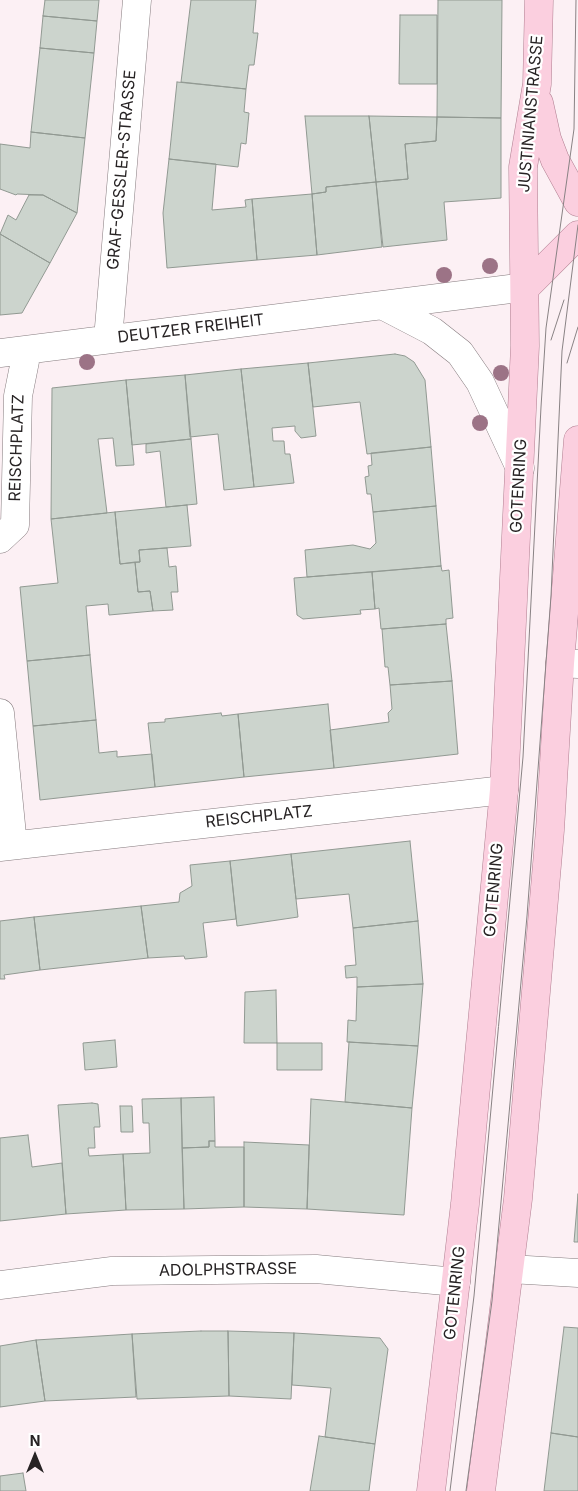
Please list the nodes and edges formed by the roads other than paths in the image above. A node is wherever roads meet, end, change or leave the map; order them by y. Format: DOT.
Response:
graph roads {
  1 [pos="137,0"];
  2 [pos="539,0"];
  3 [pos="537,84"];
  4 [pos="578,202"];
  5 [pos="578,235"];
  6 [pos="526,287"];
  7 [pos="382,305"];
  8 [pos="108,339"];
  9 [pos="27,351"];
  10 [pos="0,353"];
  11 [pos="578,440"];
  12 [pos="520,468"];
  13 [pos="0,540"];
  14 [pos="569,664"];
  15 [pos="0,713"];
  16 [pos="504,790"];
  17 [pos="7,846"];
  18 [pos="510,1269"];
  19 [pos="578,1273"];
  20 [pos="456,1282"];
  21 [pos="0,1285"];
  22 [pos="431,1491"];
  23 [pos="481,1491"];
  1 -- 8 [label="street, GRAF-GESSLER-STRASSE"];
  2 -- 3 [label="main road, JUSTINIANSTRASSE"];
  3 -- 4 [label="main road"];
  3 -- 6 [label="main road, JUSTINIANSTRASSE"];
  5 -- 6 [label="main road"];
  6 -- 7 [label="street, DEUTZER FREIHEIT"];
  6 -- 12 [label="main road, GOTENRING"];
  7 -- 8 [label="street, DEUTZER FREIHEIT"];
  7 -- 12 [label="street"];
  8 -- 9 [label="street, DEUTZER FREIHEIT"];
  9 -- 10 [label="street, DEUTZER FREIHEIT"];
  9 -- 13 [label="street, REISCHPLATZ"];
  11 -- 14 [label="main road"];
  12 -- 16 [label="main road, GOTENRING"];
  14 -- 18 [label="main road"];
  15 -- 17 [label="street, REISCHPLATZ"];
  16 -- 17 [label="street, REISCHPLATZ"];
  16 -- 20 [label="main road, GOTENRING"];
  18 -- 19 [label="street"];
  18 -- 23 [label="main road"];
  20 -- 21 [label="street, ADOLPHSTRASSE"];
  20 -- 22 [label="main road, GOTENRING"];
}
